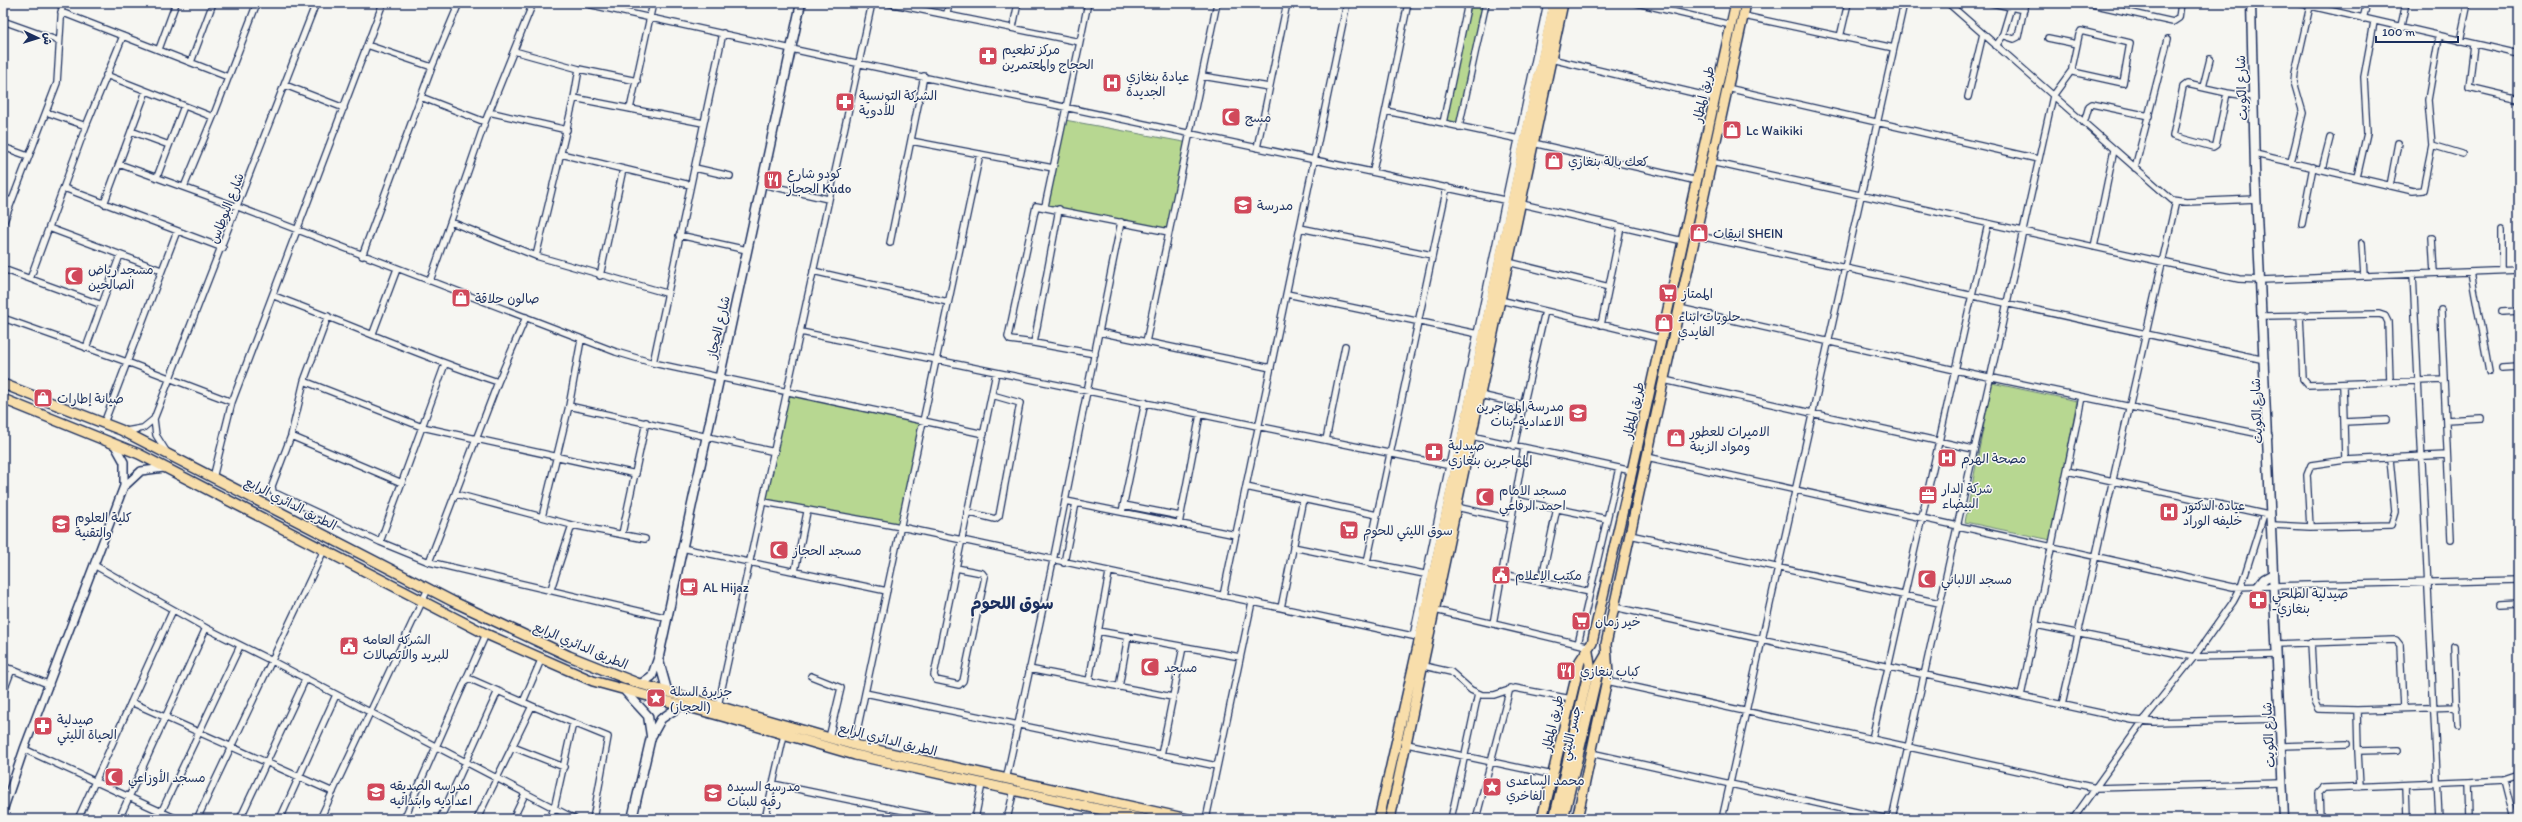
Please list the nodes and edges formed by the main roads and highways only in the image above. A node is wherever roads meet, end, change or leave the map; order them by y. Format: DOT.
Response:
graph roads {
  1 [pos="801,3"];
  2 [pos="1554,3"];
  3 [pos="1563,3"];
  4 [pos="1736,3"];
  5 [pos="1746,3"];
  6 [pos="2251,3"];
  7 [pos="1525,141"];
  8 [pos="1512,201"];
  9 [pos="3,384"];
  10 [pos="3,399"];
  11 [pos="2273,574"];
  12 [pos="2257,588"];
  13 [pos="1421,638"];
  14 [pos="1589,650"];
  15 [pos="1606,655"];
  16 [pos="659,656"];
  17 [pos="641,684"];
  18 [pos="667,690"];
  19 [pos="626,692"];
  20 [pos="680,706"];
  21 [pos="651,737"];
  22 [pos="632,819"];
  23 [pos="1143,819"];
  24 [pos="1188,819"];
  25 [pos="1379,819"];
  26 [pos="1390,819"];
  27 [pos="1542,819"];
  28 [pos="1554,819"];
  29 [pos="1563,819"];
  30 [pos="1577,819"];
  31 [pos="2284,819"];
  1 -- 16 [label="main road, شارع الحجاز"];
  2 -- 7 [label="main road"];
  3 -- 7 [label="main road"];
  4 -- 14 [label="main road, طريق المطار"];
  5 -- 15 [label="main road, طريق المطار"];
  6 -- 11 [label="main road, شارع الكويت"];
  7 -- 8 [label="main road"];
  8 -- 13 [label="main road"];
  8 -- 13 [label="main road"];
  9 -- 17 [label="main road, الطريق الدائري الرابع"];
  10 -- 19 [label="main road, الطريق الدائري الرابع"];
  11 -- 12 [label="main road"];
  11 -- 31 [label="main road, شارع الكويت"];
  13 -- 25 [label="main road"];
  13 -- 26 [label="main road"];
  14 -- 27 [label="main road, طريق المطار"];
  14 -- 28 [label="main road, جسر الليثي"];
  15 -- 29 [label="main road, جسر الليثي"];
  15 -- 30 [label="main road, طريق المطار"];
  16 -- 17 [label="main road, شارع الحجاز"];
  16 -- 18 [label="main road, شارع الحجاز"];
  17 -- 18 [label="main road, الطريق الدائري الرابع"];
  18 -- 24 [label="main road, الطريق الدائري الرابع"];
  19 -- 20 [label="main road, الطريق الدائري الرابع"];
  19 -- 21 [label="main road"];
  20 -- 21 [label="main road"];
  20 -- 23 [label="main road, الطريق الدائري الرابع"];
  21 -- 22 [label="main road"];
}
